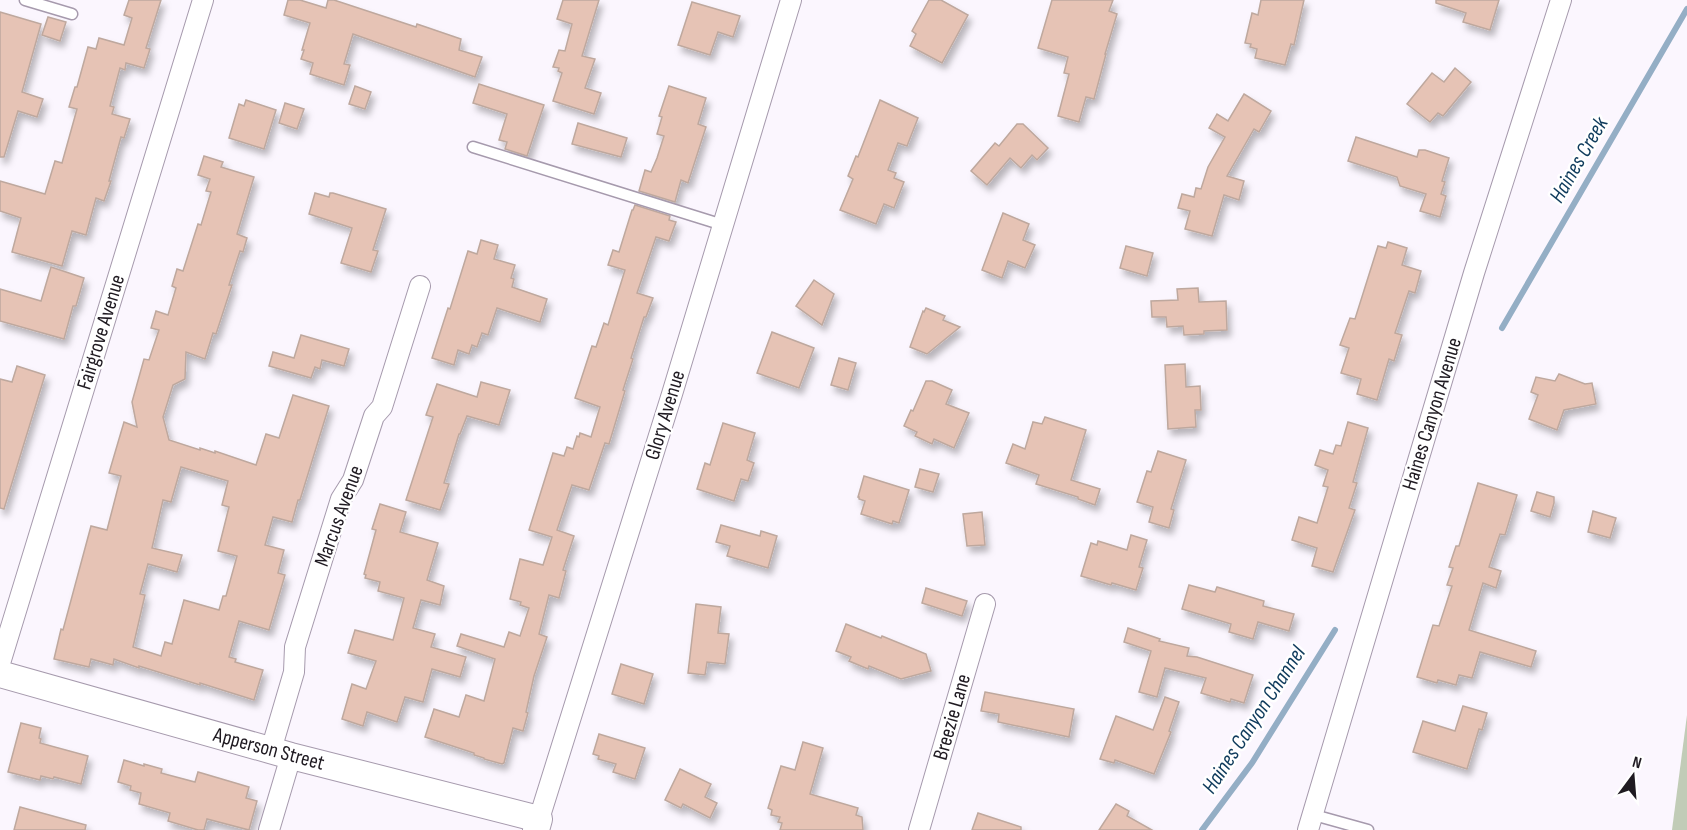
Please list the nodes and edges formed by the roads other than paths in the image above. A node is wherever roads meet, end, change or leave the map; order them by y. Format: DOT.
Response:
graph roads {
  1 [pos="25,0"];
  2 [pos="202,0"];
  3 [pos="791,0"];
  4 [pos="1561,0"];
  5 [pos="72,14"];
  6 [pos="473,147"];
  7 [pos="723,225"];
  8 [pos="420,286"];
  9 [pos="985,604"];
  10 [pos="0,663"];
  11 [pos="0,674"];
  12 [pos="281,753"];
  13 [pos="1311,822"];
  14 [pos="537,825"];
  15 [pos="269,830"];
  16 [pos="919,830"];
  17 [pos="1368,830"];
  1 -- 5 [label="lane"];
  2 -- 10 [label="street, Fairgrove Avenue"];
  3 -- 7 [label="street, Glory Avenue"];
  4 -- 13 [label="street, Haines Canyon Avenue"];
  6 -- 7 [label="lane"];
  7 -- 14 [label="street, Glory Avenue"];
  8 -- 12 [label="street, Marcus Avenue"];
  9 -- 16 [label="street, Breezie Lane"];
  11 -- 12 [label="street, Apperson Street"];
  12 -- 14 [label="street, Apperson Street"];
  12 -- 15 [label="street, Marcus Avenue"];
  13 -- 17 [label="lane"];
}
